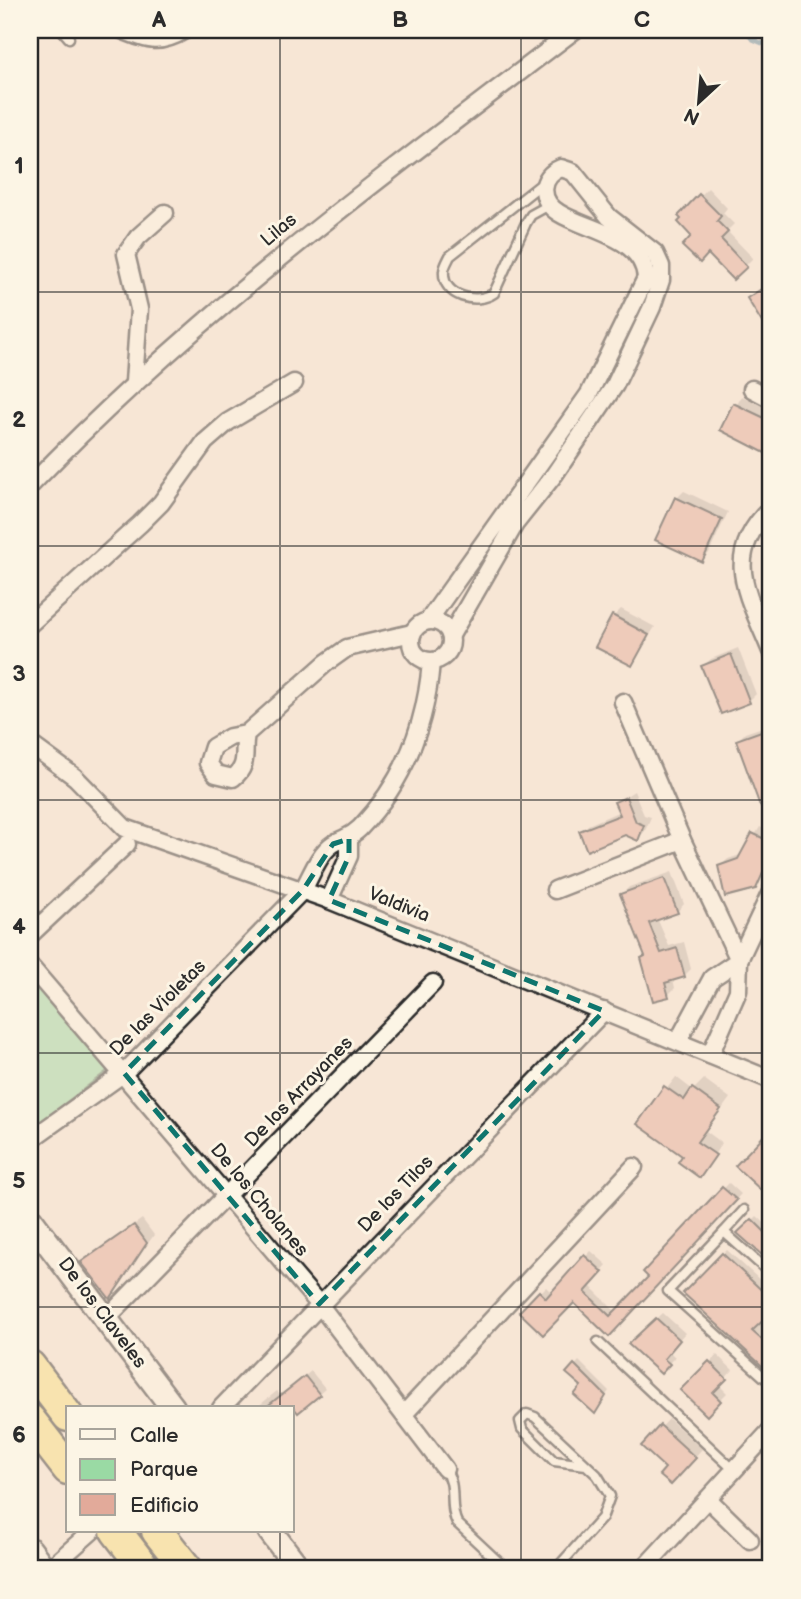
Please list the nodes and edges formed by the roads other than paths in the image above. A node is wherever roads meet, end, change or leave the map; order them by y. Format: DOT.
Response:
graph roads {
  1 [pos="62,30"];
  2 [pos="122,30"];
  3 [pos="185,30"];
  4 [pos="575,30"];
  5 [pos="69,38"];
  6 [pos="544,182"];
  7 [pos="549,205"];
  8 [pos="165,213"];
  9 [pos="134,382"];
  10 [pos="294,383"];
  11 [pos="752,389"];
  12 [pos="771,399"];
  13 [pos="32,480"];
  14 [pos="771,508"];
  15 [pos="428,621"];
  16 [pos="30,624"];
  17 [pos="412,633"];
  18 [pos="451,635"];
  19 [pos="771,651"];
  20 [pos="431,662"];
  21 [pos="623,702"];
  22 [pos="246,734"];
  23 [pos="30,744"];
  24 [pos="349,839"];
  25 [pos="682,840"];
  26 [pos="127,844"];
  27 [pos="303,890"];
  28 [pos="555,890"];
  29 [pos="771,892"];
  30 [pos="329,900"];
  31 [pos="30,935"];
  32 [pos="739,960"];
  33 [pos="30,966"];
  34 [pos="433,983"];
  35 [pos="695,1009"];
  36 [pos="604,1011"];
  37 [pos="724,1021"];
  38 [pos="678,1041"];
  39 [pos="710,1055"];
  40 [pos="124,1073"];
  41 [pos="771,1080"];
  42 [pos="30,1140"];
  43 [pos="634,1167"];
  44 [pos="228,1196"];
  45 [pos="744,1210"];
  46 [pos="30,1219"];
  47 [pos="724,1232"];
  48 [pos="771,1274"];
  49 [pos="319,1304"];
  50 [pos="107,1318"];
  51 [pos="598,1342"];
  52 [pos="30,1366"];
  53 [pos="765,1378"];
  54 [pos="172,1406"];
  55 [pos="223,1406"];
  56 [pos="66,1413"];
  57 [pos="404,1414"];
  58 [pos="30,1420"];
  59 [pos="771,1430"];
  60 [pos="586,1465"];
  61 [pos="66,1466"];
  62 [pos="445,1469"];
  63 [pos="734,1471"];
  64 [pos="708,1499"];
  65 [pos="91,1532"];
  66 [pos="117,1532"];
  67 [pos="159,1532"];
  68 [pos="271,1532"];
  69 [pos="750,1540"];
  70 [pos="30,1550"];
  71 [pos="47,1569"];
  72 [pos="145,1569"];
  73 [pos="187,1569"];
  74 [pos="299,1569"];
  75 [pos="506,1569"];
  76 [pos="556,1569"];
  77 [pos="643,1569"];
  1 -- 5 [label="lane"];
  2 -- 3 [label="street"];
  4 -- 9 [label="street, Lilas"];
  6 -- 7 [label="street"];
  6 -- 7 [label="lane"];
  6 -- 18 [label="street"];
  7 -- 15 [label="street"];
  8 -- 9 [label="street"];
  9 -- 13 [label="street, Lilas"];
  10 -- 16 [label="street"];
  11 -- 12 [label="street"];
  14 -- 19 [label="street"];
  15 -- 17 [label="street"];
  15 -- 18 [label="street"];
  17 -- 20 [label="street"];
  17 -- 22 [label="street"];
  18 -- 20 [label="street"];
  20 -- 24 [label="street"];
  21 -- 25 [label="street"];
  23 -- 27 [label="street, Valdivia"];
  24 -- 27 [label="street, De las Violetas"];
  24 -- 30 [label="street"];
  25 -- 28 [label="street"];
  25 -- 32 [label="street"];
  26 -- 31 [label="street"];
  27 -- 30 [label="street, Valdivia"];
  27 -- 40 [label="street, De las Violetas"];
  29 -- 32 [label="street"];
  30 -- 36 [label="street, Valdivia"];
  32 -- 35 [label="street"];
  32 -- 37 [label="street"];
  33 -- 40 [label="street, De los Cholanes"];
  34 -- 44 [label="street, De los Arrayanes"];
  35 -- 37 [label="street"];
  35 -- 38 [label="street"];
  36 -- 38 [label="street, Valdivia"];
  36 -- 49 [label="street, De los Tilos"];
  37 -- 39 [label="street"];
  38 -- 39 [label="street, Valdivia"];
  39 -- 41 [label="street, Valdivia"];
  40 -- 42 [label="street, De las Violetas"];
  40 -- 44 [label="street, De los Cholanes"];
  43 -- 57 [label="street"];
  44 -- 49 [label="street, De los Cholanes"];
  44 -- 50 [label="street, De los Arrayanes"];
  45 -- 47 [label="lane"];
  46 -- 50 [label="main road, De los Claveles"];
  47 -- 48 [label="lane"];
  47 -- 53 [label="lane"];
  49 -- 55 [label="street, De los Tilos"];
  49 -- 57 [label="street, De los Cholanes"];
  50 -- 54 [label="main road, De los Claveles"];
  51 -- 63 [label="lane"];
  52 -- 56 [label="highway"];
  57 -- 62 [label="street, De los Cholanes"];
  58 -- 61 [label="highway"];
  59 -- 63 [label="street"];
  60 -- 60 [label="lane"];
  60 -- 76 [label="lane"];
  62 -- 75 [label="lane"];
  63 -- 64 [label="street"];
  64 -- 69 [label="street"];
  64 -- 77 [label="street"];
  65 -- 71 [label="street"];
  66 -- 72 [label="highway"];
  67 -- 73 [label="highway"];
  68 -- 74 [label="main road"];
  70 -- 71 [label="main road"];
}
